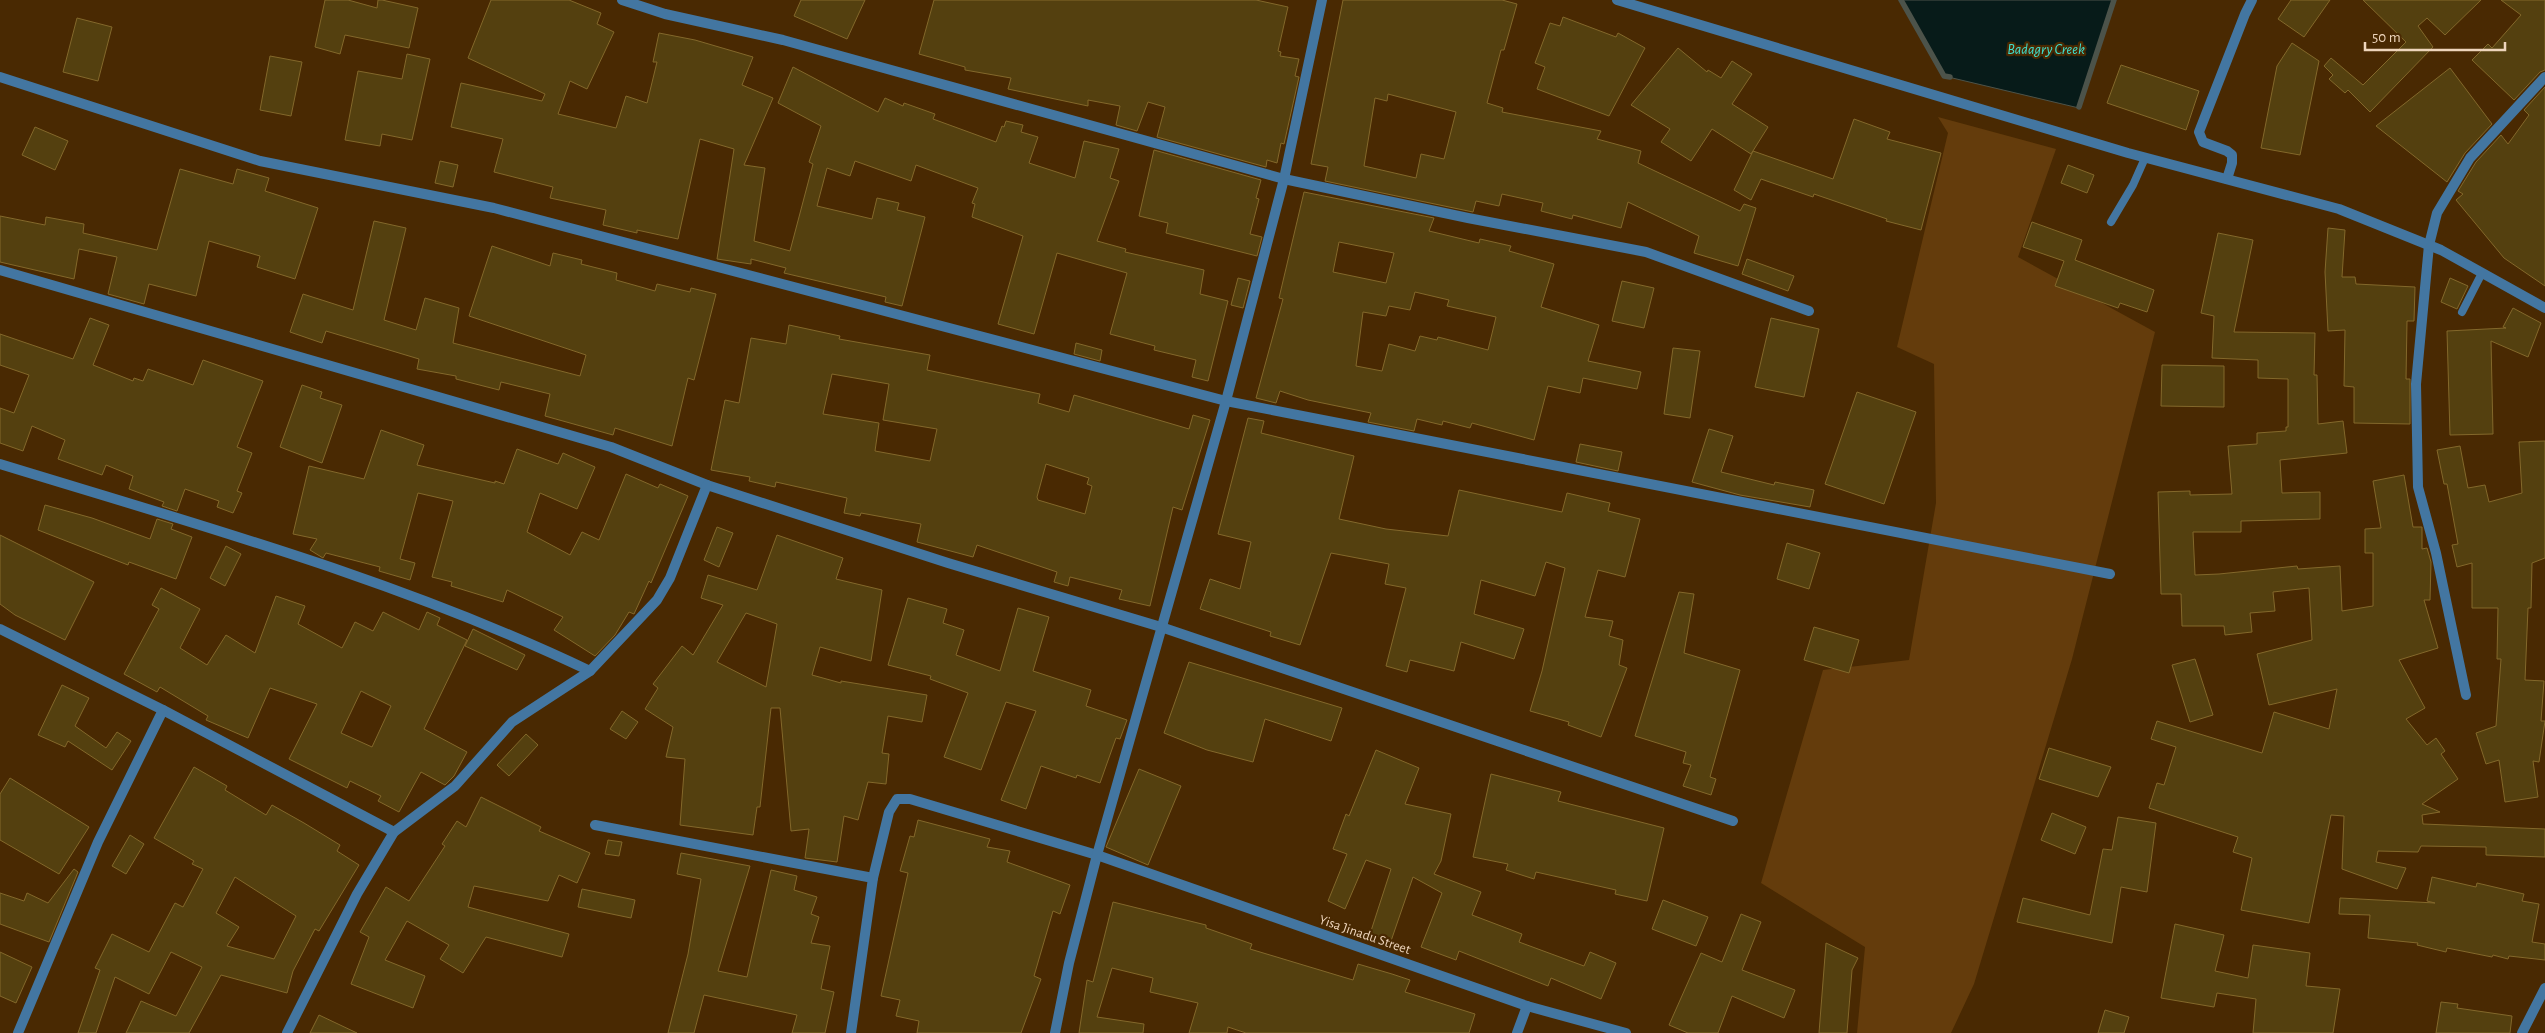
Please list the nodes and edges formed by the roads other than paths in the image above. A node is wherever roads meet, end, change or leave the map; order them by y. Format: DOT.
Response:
graph roads {
  1 [pos="622,0"];
  2 [pos="1322,0"];
  3 [pos="1617,0"];
  4 [pos="2252,0"];
  5 [pos="0,77"];
  6 [pos="2545,77"];
  7 [pos="2145,158"];
  8 [pos="2227,179"];
  9 [pos="1284,180"];
  10 [pos="2111,222"];
  11 [pos="2429,245"];
  12 [pos="0,270"];
  13 [pos="2482,273"];
  14 [pos="2545,308"];
  15 [pos="1809,311"];
  16 [pos="2462,312"];
  17 [pos="1226,401"];
  18 [pos="0,464"];
  19 [pos="707,485"];
  20 [pos="2110,574"];
  21 [pos="1161,627"];
  22 [pos="0,629"];
  23 [pos="590,672"];
  24 [pos="2466,695"];
  25 [pos="163,710"];
  26 [pos="1733,821"];
  27 [pos="595,825"];
  28 [pos="394,832"];
  29 [pos="1097,855"];
  30 [pos="873,878"];
  31 [pos="2545,988"];
  32 [pos="1527,1006"];
  33 [pos="18,1033"];
  34 [pos="287,1033"];
  35 [pos="851,1033"];
  36 [pos="1055,1033"];
  37 [pos="1517,1033"];
  38 [pos="1626,1033"];
  39 [pos="2522,1033"];
  1 -- 9 [label="street"];
  2 -- 9 [label="street"];
  3 -- 7 [label="street"];
  4 -- 8 [label="street"];
  5 -- 17 [label="street"];
  6 -- 11 [label="street"];
  7 -- 8 [label="street"];
  7 -- 10 [label="lane"];
  8 -- 11 [label="street"];
  9 -- 15 [label="street"];
  9 -- 17 [label="street"];
  11 -- 13 [label="street"];
  11 -- 24 [label="street"];
  12 -- 19 [label="street"];
  13 -- 14 [label="street"];
  13 -- 16 [label="lane"];
  17 -- 20 [label="street"];
  17 -- 21 [label="street"];
  18 -- 23 [label="street"];
  19 -- 21 [label="street"];
  19 -- 23 [label="street"];
  21 -- 26 [label="street"];
  21 -- 29 [label="street"];
  22 -- 25 [label="street"];
  23 -- 28 [label="street"];
  25 -- 28 [label="street"];
  25 -- 33 [label="street"];
  27 -- 30 [label="street"];
  28 -- 34 [label="street"];
  29 -- 30 [label="street, Yisa Jinadu Street"];
  29 -- 32 [label="street, Yisa Jinadu Street"];
  29 -- 36 [label="street"];
  30 -- 35 [label="street"];
  31 -- 39 [label="street"];
  32 -- 37 [label="street"];
  32 -- 38 [label="street, Yisa Jinadu Street"];
}
